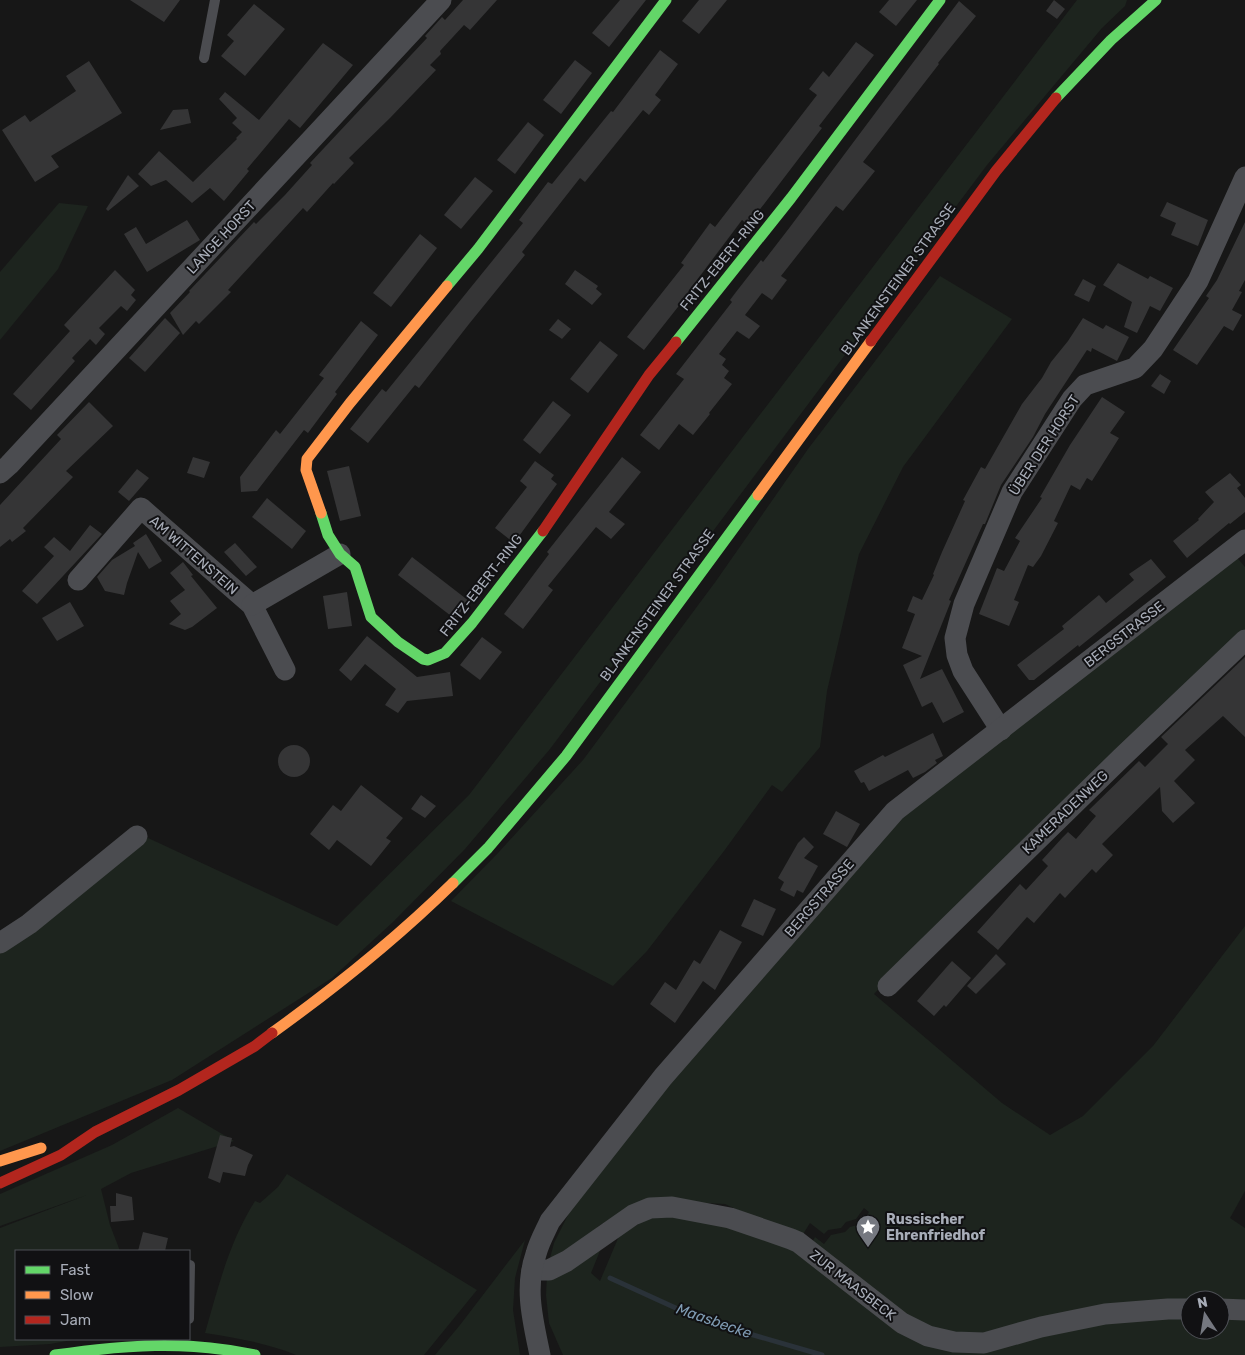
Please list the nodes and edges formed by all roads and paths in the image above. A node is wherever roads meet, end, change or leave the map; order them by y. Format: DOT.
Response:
graph roads {
  1 [pos="216,0"];
  2 [pos="441,0"];
  3 [pos="666,0"];
  4 [pos="940,0"];
  5 [pos="1156,0"];
  6 [pos="204,58"];
  7 [pos="1245,177"];
  8 [pos="0,473"];
  9 [pos="1245,540"];
  10 [pos="340,554"];
  11 [pos="78,580"];
  12 [pos="252,605"];
  13 [pos="1245,640"];
  14 [pos="285,670"];
  15 [pos="1001,730"];
  16 [pos="137,836"];
  17 [pos="0,943"];
  18 [pos="888,986"];
  19 [pos="95,1132"];
  20 [pos="0,1161"];
  21 [pos="0,1183"];
  22 [pos="532,1270"];
  23 [pos="1180,1309"];
  24 [pos="1230,1309"];
  25 [pos="1245,1310"];
  26 [pos="187,1341"];
  27 [pos="54,1355"];
  28 [pos="255,1355"];
  29 [pos="540,1355"];
  1 -- 6 [label="lane"];
  2 -- 8 [label="street, LANGE HORST"];
  3 -- 10 [label="street, FRITZ-EBERT-RING"];
  4 -- 10 [label="street, FRITZ-EBERT-RING"];
  5 -- 19 [label="street, BLANKENSTEINER STRASSE"];
  7 -- 15 [label="street, ÜBER DER HORST"];
  9 -- 15 [label="street, BERGSTRASSE"];
  10 -- 12 [label="street, AM WITTENSTEIN"];
  11 -- 12 [label="street, AM WITTENSTEIN"];
  12 -- 14 [label="street, AM WITTENSTEIN"];
  13 -- 18 [label="street, KAMERADENWEG"];
  15 -- 22 [label="street, BERGSTRASSE"];
  16 -- 17 [label="street"];
  19 -- 20 [label="street, BLANKENSTEINER STRASSE"];
  19 -- 21 [label="street, BLANKENSTEINER STRASSE"];
  22 -- 23 [label="street, ZUR MAASBECK"];
  22 -- 29 [label="street, BERGSTRASSE"];
  24 -- 25 [label="street"];
  26 -- 27 [label="street"];
  26 -- 28 [label="street"];
}
